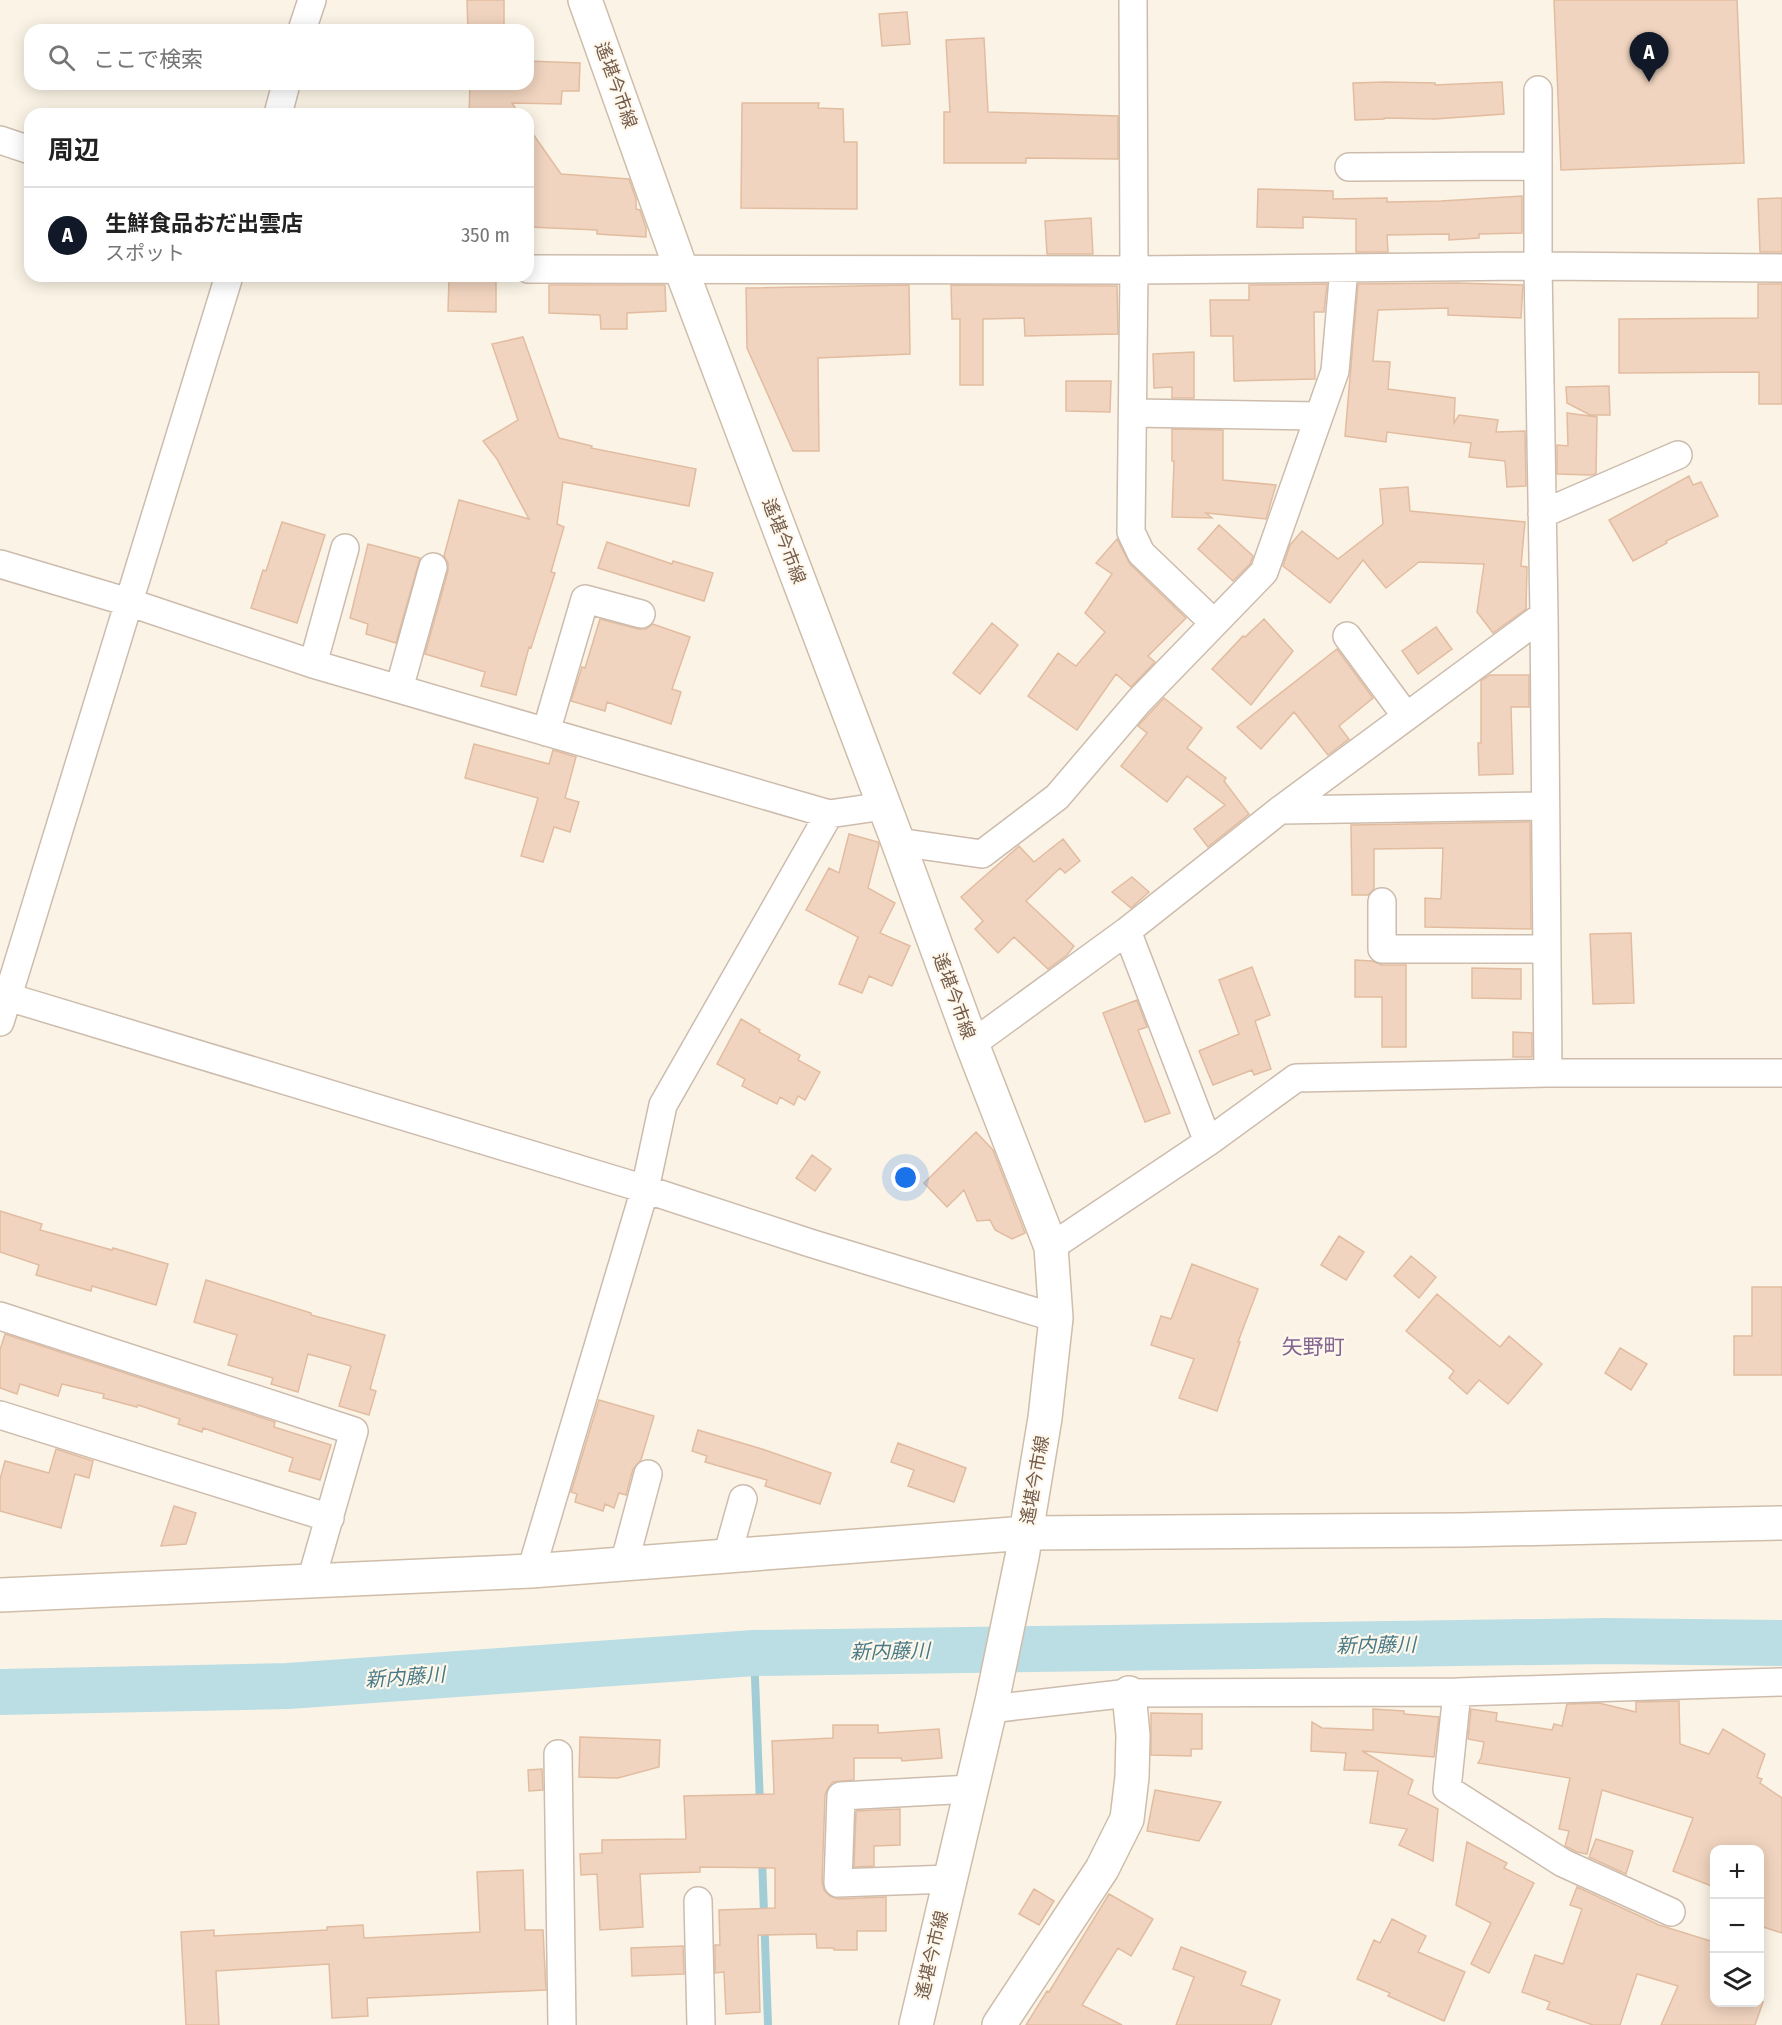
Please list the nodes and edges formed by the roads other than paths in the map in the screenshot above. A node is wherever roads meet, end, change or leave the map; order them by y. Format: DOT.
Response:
graph roads {
  1 [pos="312,0"];
  2 [pos="585,0"];
  3 [pos="1132,0"];
  4 [pos="304,24"];
  5 [pos="284,90"];
  6 [pos="1538,90"];
  7 [pos="280,108"];
  8 [pos="0,140"];
  9 [pos="24,148"];
  10 [pos="1538,166"];
  11 [pos="1349,168"];
  12 [pos="1538,266"];
  13 [pos="1344,268"];
  14 [pos="1782,268"];
  15 [pos="534,269"];
  16 [pos="681,269"];
  17 [pos="1134,270"];
  18 [pos="228,282"];
  19 [pos="1133,413"];
  20 [pos="1319,416"];
  21 [pos="1678,455"];
  22 [pos="1542,514"];
  23 [pos="345,548"];
  24 [pos="0,564"];
  25 [pos="433,567"];
  26 [pos="128,602"];
  27 [pos="641,614"];
  28 [pos="1544,615"];
  29 [pos="1214,623"];
  30 [pos="1347,636"];
  31 [pos="313,664"];
  32 [pos="399,689"];
  33 [pos="1406,717"];
  34 [pos="546,732"];
  35 [pos="884,806"];
  36 [pos="1545,806"];
  37 [pos="1280,810"];
  38 [pos="829,814"];
  39 [pos="898,842"];
  40 [pos="1382,903"];
  41 [pos="1127,931"];
  42 [pos="1547,949"];
  43 [pos="4,1009"];
  44 [pos="972,1044"];
  45 [pos="1548,1073"];
  46 [pos="1782,1073"];
  47 [pos="1208,1142"];
  48 [pos="645,1189"];
  49 [pos="1052,1247"];
  50 [pos="0,1316"];
  51 [pos="1056,1318"];
  52 [pos="0,1415"];
  53 [pos="648,1474"];
  54 [pos="743,1499"];
  55 [pos="330,1518"];
  56 [pos="1782,1522"];
  57 [pos="1024,1545"];
  58 [pos="727,1556"];
  59 [pos="624,1564"];
  60 [pos="531,1571"];
  61 [pos="311,1581"];
  62 [pos="0,1595"];
  63 [pos="1782,1682"];
  64 [pos="1457,1692"];
  65 [pos="1129,1693"];
  66 [pos="991,1703"];
  67 [pos="558,1754"];
  68 [pos="971,1789"];
  69 [pos="950,1879"];
  70 [pos="698,1901"];
  71 [pos="1671,1912"];
  72 [pos="562,2025"];
  73 [pos="701,2025"];
  74 [pos="916,2025"];
  75 [pos="999,2025"];
  1 -- 4 [label="street"];
  2 -- 16 [label="street, 遙堪今市線"];
  3 -- 17 [label="street"];
  5 -- 7 [label="street"];
  6 -- 10 [label="street"];
  8 -- 9 [label="street"];
  10 -- 11 [label="street"];
  10 -- 12 [label="street"];
  12 -- 13 [label="street"];
  12 -- 14 [label="street"];
  12 -- 22 [label="street"];
  13 -- 17 [label="street"];
  13 -- 20 [label="street"];
  15 -- 16 [label="street"];
  16 -- 17 [label="street"];
  16 -- 35 [label="street, 遙堪今市線"];
  17 -- 19 [label="street"];
  18 -- 26 [label="street"];
  19 -- 20 [label="street"];
  19 -- 29 [label="street"];
  20 -- 29 [label="street"];
  21 -- 22 [label="street"];
  22 -- 28 [label="street"];
  23 -- 31 [label="street"];
  24 -- 26 [label="street"];
  25 -- 32 [label="street"];
  26 -- 31 [label="street"];
  26 -- 43 [label="street"];
  27 -- 34 [label="street"];
  28 -- 33 [label="street"];
  28 -- 36 [label="street"];
  29 -- 39 [label="street"];
  30 -- 33 [label="street"];
  31 -- 32 [label="street"];
  32 -- 34 [label="street"];
  33 -- 37 [label="street"];
  34 -- 38 [label="street"];
  35 -- 38 [label="street"];
  35 -- 39 [label="street, 遙堪今市線"];
  36 -- 37 [label="street"];
  36 -- 42 [label="street"];
  37 -- 41 [label="street"];
  38 -- 48 [label="street"];
  39 -- 44 [label="street, 遙堪今市線"];
  40 -- 42 [label="street"];
  41 -- 44 [label="street"];
  41 -- 47 [label="street"];
  42 -- 45 [label="street"];
  43 -- 48 [label="street"];
  44 -- 49 [label="street, 遙堪今市線"];
  45 -- 46 [label="street"];
  45 -- 47 [label="street"];
  47 -- 49 [label="street"];
  48 -- 51 [label="street"];
  48 -- 60 [label="street"];
  49 -- 51 [label="street, 遙堪今市線"];
  50 -- 55 [label="street"];
  51 -- 57 [label="street, 遙堪今市線"];
  52 -- 55 [label="street"];
  53 -- 59 [label="street"];
  54 -- 58 [label="street"];
  55 -- 61 [label="street"];
  56 -- 57 [label="street"];
  57 -- 58 [label="street"];
  57 -- 66 [label="street, 遙堪今市線"];
  58 -- 59 [label="street"];
  59 -- 60 [label="street"];
  60 -- 61 [label="street"];
  61 -- 62 [label="street"];
  63 -- 64 [label="street"];
  64 -- 65 [label="street"];
  64 -- 71 [label="street"];
  65 -- 66 [label="street"];
  65 -- 75 [label="street"];
  66 -- 68 [label="street, 遙堪今市線"];
  67 -- 72 [label="street"];
  68 -- 69 [label="street, 遙堪今市線"];
  68 -- 69 [label="street"];
  69 -- 74 [label="street, 遙堪今市線"];
  70 -- 73 [label="street"];
}
